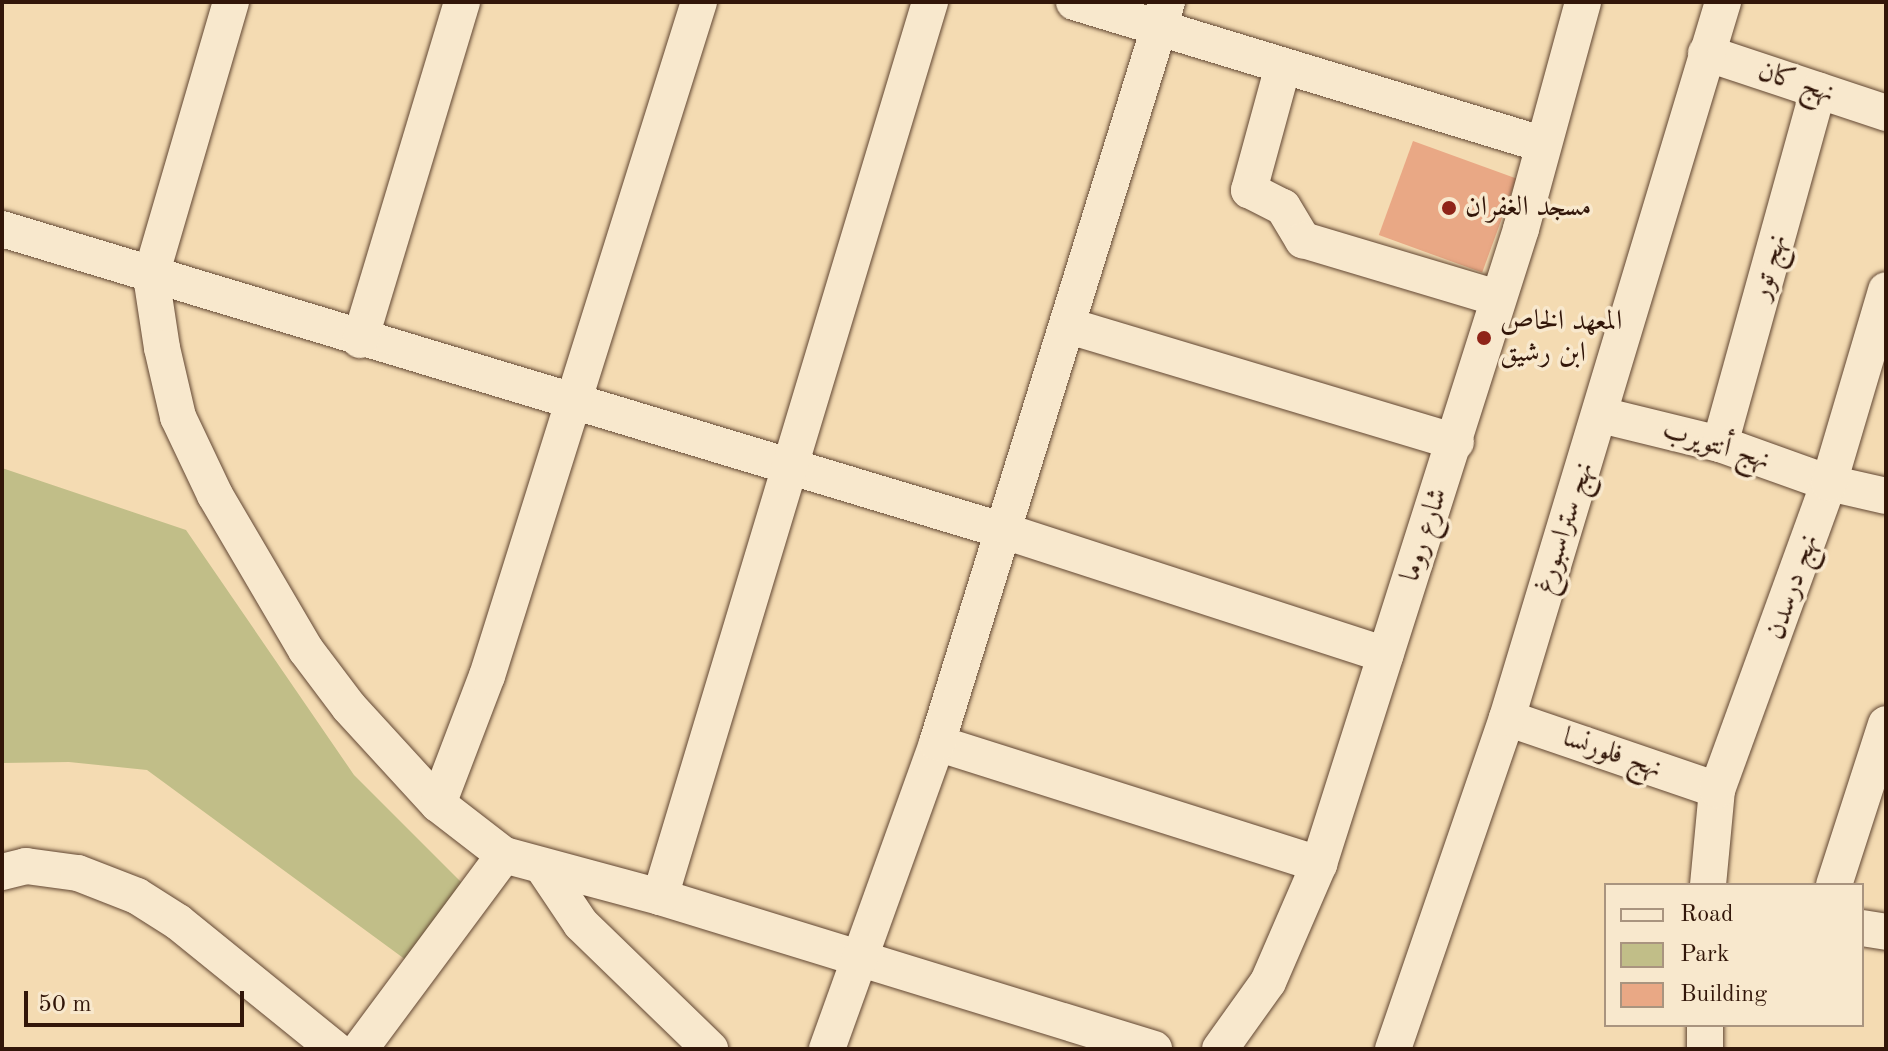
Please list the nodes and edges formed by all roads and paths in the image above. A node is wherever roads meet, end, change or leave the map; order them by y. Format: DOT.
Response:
graph roads {
  1 [pos="231,2"];
  2 [pos="462,2"];
  3 [pos="699,2"];
  4 [pos="930,2"];
  5 [pos="1074,2"];
  6 [pos="1583,2"];
  7 [pos="1723,2"];
  8 [pos="1163,16"];
  9 [pos="1706,53"];
  10 [pos="1283,66"];
  11 [pos="1818,90"];
  12 [pos="1886,113"];
  13 [pos="1542,144"];
  14 [pos="2,229"];
  15 [pos="151,276"];
  16 [pos="1886,290"];
  17 [pos="1498,298"];
  18 [pos="1069,326"];
  19 [pos="360,340"];
  20 [pos="1877,349"];
  21 [pos="575,403"];
  22 [pos="1601,415"];
  23 [pos="1456,442"];
  24 [pos="1720,444"];
  25 [pos="788,466"];
  26 [pos="1829,483"];
  27 [pos="1886,496"];
  28 [pos="1004,531"];
  29 [pos="1385,655"];
  30 [pos="1507,718"];
  31 [pos="1886,724"];
  32 [pos="937,743"];
  33 [pos="1717,790"];
  34 [pos="438,804"];
  35 [pos="504,855"];
  36 [pos="1319,864"];
  37 [pos="544,869"];
  38 [pos="2,872"];
  39 [pos="1708,883"];
  40 [pos="1835,883"];
  41 [pos="660,897"];
  42 [pos="1864,928"];
  43 [pos="1886,932"];
  44 [pos="861,958"];
  45 [pos="1705,1027"];
  46 [pos="335,1049"];
  47 [pos="360,1049"];
  48 [pos="710,1049"];
  49 [pos="827,1049"];
  50 [pos="1154,1049"];
  51 [pos="1220,1049"];
  52 [pos="1393,1049"];
  53 [pos="1705,1049"];
  1 -- 15 [label="street"];
  2 -- 19 [label="street"];
  3 -- 21 [label="street"];
  4 -- 25 [label="street"];
  5 -- 8 [label="street"];
  6 -- 13 [label="street, شارع روما"];
  7 -- 9 [label="street, نهج ستراسبورغ"];
  8 -- 10 [label="street"];
  8 -- 18 [label="street"];
  9 -- 11 [label="street, نهج كان"];
  9 -- 22 [label="street, نهج ستراسبورغ"];
  10 -- 13 [label="street"];
  10 -- 17 [label="street"];
  11 -- 12 [label="street, نهج كان"];
  11 -- 24 [label="street, نهج تور"];
  13 -- 17 [label="street, شارع روما"];
  14 -- 15 [label="street"];
  15 -- 19 [label="street"];
  15 -- 34 [label="street"];
  16 -- 20 [label="street, نهج درسدن"];
  17 -- 23 [label="street, شارع روما"];
  18 -- 23 [label="street"];
  18 -- 28 [label="street"];
  19 -- 21 [label="street"];
  20 -- 26 [label="street, نهج درسدن"];
  21 -- 25 [label="street"];
  21 -- 34 [label="street"];
  22 -- 24 [label="street, نهج أنتويرب"];
  22 -- 30 [label="street, نهج ستراسبورغ"];
  23 -- 29 [label="street, شارع روما"];
  24 -- 26 [label="street, نهج أنتويرب"];
  25 -- 28 [label="street"];
  25 -- 41 [label="street"];
  26 -- 27 [label="street, نهج أنتويرب"];
  26 -- 33 [label="street, نهج درسدن"];
  28 -- 29 [label="street"];
  28 -- 32 [label="street"];
  29 -- 36 [label="street, شارع روما"];
  30 -- 33 [label="street, نهج فلورنسا"];
  30 -- 52 [label="street, نهج ستراسبورغ"];
  31 -- 40 [label="street"];
  32 -- 36 [label="street"];
  32 -- 44 [label="street"];
  33 -- 39 [label="street, نهج درسدن"];
  34 -- 35 [label="street"];
  35 -- 37 [label="street"];
  35 -- 47 [label="street"];
  36 -- 51 [label="street, شارع روما"];
  37 -- 41 [label="street"];
  37 -- 48 [label="street"];
  38 -- 46 [label="street"];
  41 -- 44 [label="street"];
  42 -- 43 [label="street"];
  44 -- 49 [label="street"];
  44 -- 50 [label="street"];
  45 -- 53 [label="street"];
}
